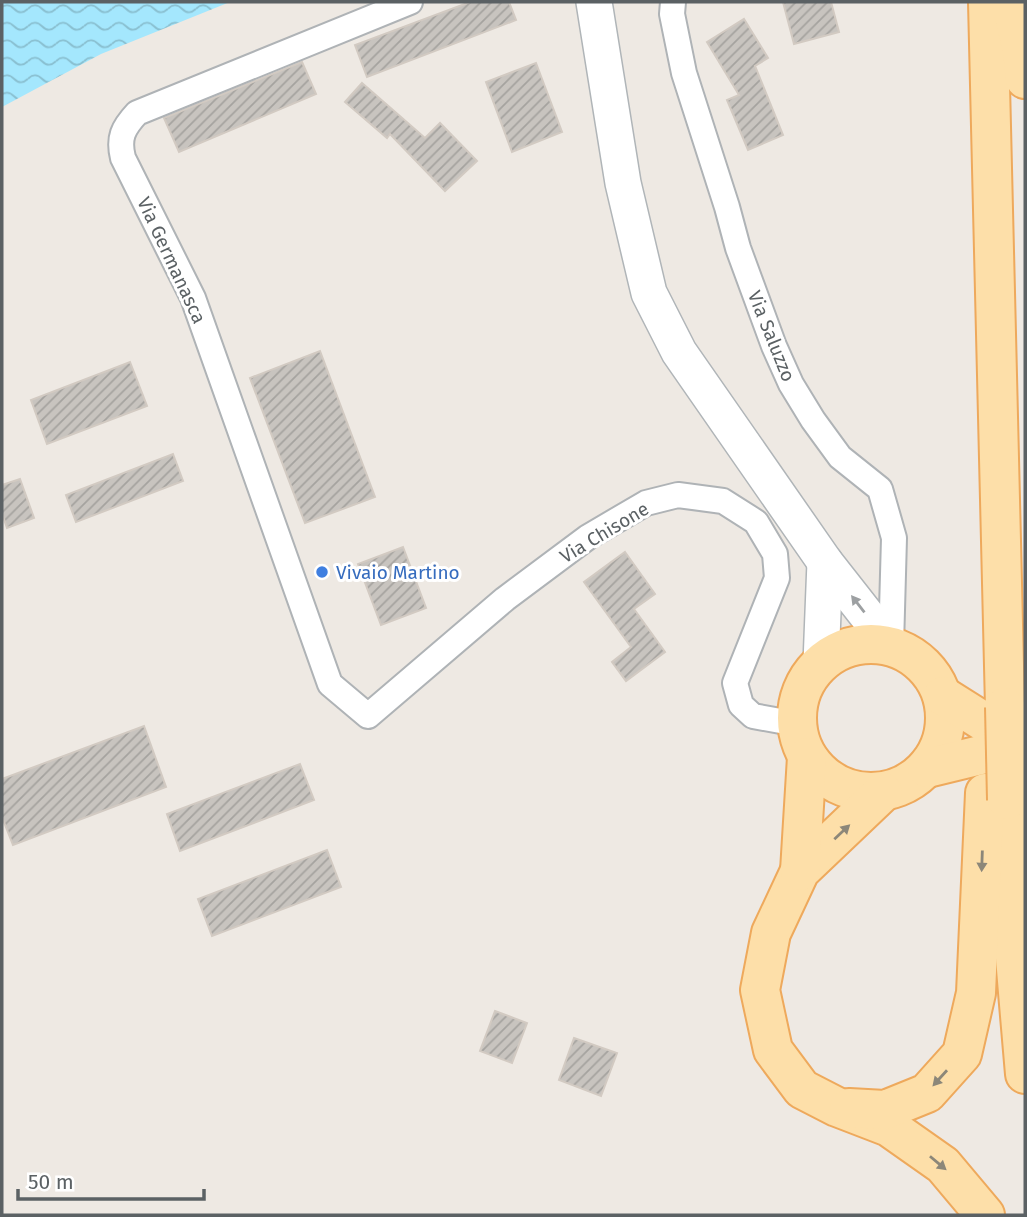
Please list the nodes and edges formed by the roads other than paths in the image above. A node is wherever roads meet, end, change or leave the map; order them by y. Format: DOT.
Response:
graph roads {
  1 [pos="410,2"];
  2 [pos="594,2"];
  3 [pos="673,2"];
  4 [pos="988,2"];
  5 [pos="1011,2"];
  6 [pos="1025,79"];
  7 [pos="825,562"];
  8 [pos="891,646"];
  9 [pos="821,663"];
  10 [pos="943,696"];
  11 [pos="368,716"];
  12 [pos="802,740"];
  13 [pos="1024,746"];
  14 [pos="927,768"];
  15 [pos="883,792"];
  16 [pos="996,797"];
  17 [pos="800,871"];
  18 [pos="1024,1054"];
  19 [pos="837,1107"];
  20 [pos="985,1215"];
  1 -- 11 [label="street, Via Germanasca"];
  2 -- 7 [label="main road"];
  3 -- 8 [label="street, Via Saluzzo"];
  4 -- 16 [label="main road, bridge"];
  5 -- 6 [label="main road"];
  8 -- 7 [label="main road, one-way"];
  7 -- 9 [label="main road"];
  8 -- 9 [label="main road"];
  8 -- 10 [label="main road"];
  9 -- 12 [label="main road"];
  10 -- 13 [label="main road"];
  10 -- 14 [label="main road"];
  11 -- 12 [label="street, Via Chisone"];
  12 -- 15 [label="main road"];
  12 -- 17 [label="main road"];
  13 -- 14 [label="main road"];
  14 -- 15 [label="main road"];
  17 -- 15 [label="main road, one-way"];
  16 -- 18 [label="main road"];
  16 -- 19 [label="main road, one-way"];
  17 -- 19 [label="main road"];
  19 -- 20 [label="main road, one-way"];
}
